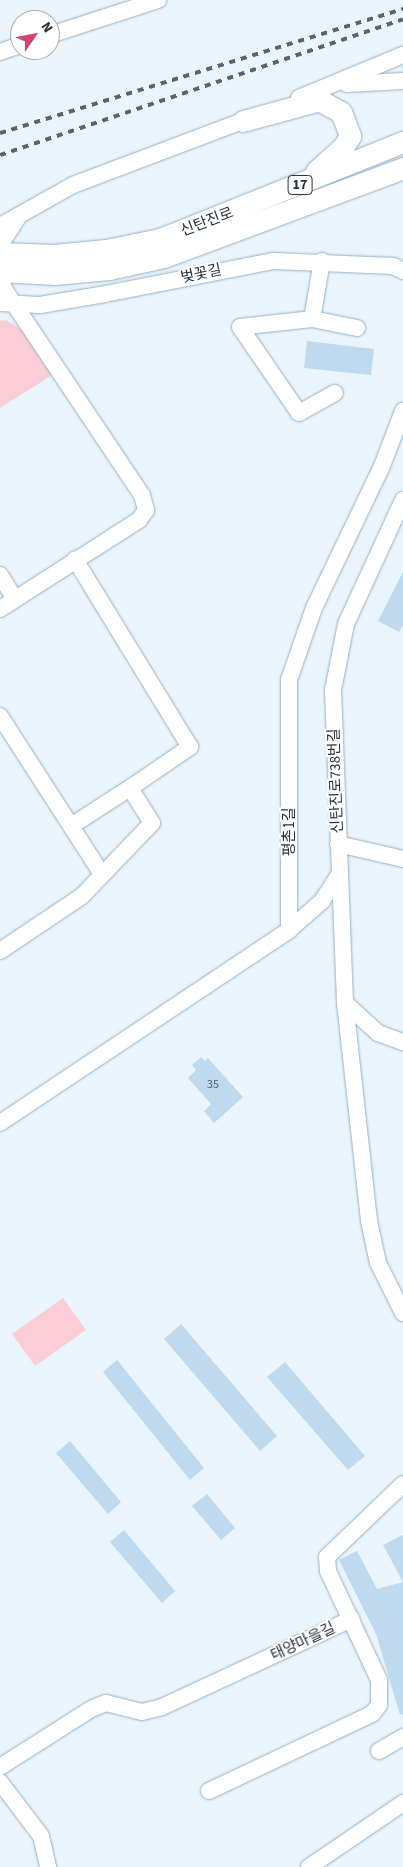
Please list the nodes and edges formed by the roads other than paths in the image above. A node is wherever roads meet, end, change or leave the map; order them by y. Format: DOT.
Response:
graph roads {
  1 [pos="153,1"];
  2 [pos="60,32"];
  3 [pos="403,55"];
  4 [pos="403,81"];
  5 [pos="333,85"];
  6 [pos="243,121"];
  7 [pos="403,142"];
  8 [pos="403,168"];
  9 [pos="403,177"];
  10 [pos="381,178"];
  11 [pos="296,186"];
  12 [pos="19,217"];
  13 [pos="0,226"];
  14 [pos="200,236"];
  15 [pos="0,244"];
  16 [pos="0,252"];
  17 [pos="322,261"];
  18 [pos="0,271"];
  19 [pos="403,271"];
  20 [pos="0,303"];
  21 [pos="18,306"];
  22 [pos="312,319"];
  23 [pos="357,328"];
  24 [pos="335,393"];
  25 [pos="403,411"];
  26 [pos="403,500"];
  27 [pos="75,559"];
  28 [pos="0,576"];
  29 [pos="15,599"];
  30 [pos="0,609"];
  31 [pos="0,716"];
  32 [pos="130,788"];
  33 [pos="71,826"];
  34 [pos="338,844"];
  35 [pos="403,859"];
  36 [pos="102,874"];
  37 [pos="338,876"];
  38 [pos="289,930"];
  39 [pos="0,951"];
  40 [pos="345,1002"];
  41 [pos="403,1042"];
  42 [pos="0,1123"];
  43 [pos="403,1313"];
  44 [pos="399,1490"];
  45 [pos="352,1620"];
  46 [pos="403,1737"];
  47 [pos="378,1751"];
  48 [pos="0,1766"];
  49 [pos="0,1782"];
  50 [pos="209,1791"];
  51 [pos="403,1803"];
  52 [pos="48,1867"];
  53 [pos="309,1867"];
  1 -- 2 [label="street"];
  3 -- 5 [label="street"];
  4 -- 5 [label="street"];
  5 -- 6 [label="street"];
  6 -- 11 [label="main road"];
  6 -- 12 [label="street"];
  7 -- 11 [label="main road, 신탄진로 / 17"];
  8 -- 10 [label="main road, 신탄진로 / 17"];
  9 -- 10 [label="main road"];
  10 -- 14 [label="main road, 신탄진로 / 17"];
  11 -- 14 [label="main road, 신탄진로 / 17"];
  12 -- 13 [label="street"];
  12 -- 15 [label="street"];
  14 -- 16 [label="main road, 신탄진로 / 17"];
  14 -- 18 [label="main road, 신탄진로 / 17"];
  17 -- 19 [label="street, 벚꽃길"];
  17 -- 21 [label="street, 벚꽃길"];
  17 -- 22 [label="street"];
  18 -- 21 [label="street"];
  20 -- 21 [label="street, 벚꽃길"];
  21 -- 27 [label="street"];
  22 -- 23 [label="street"];
  22 -- 24 [label="street"];
  25 -- 38 [label="street, 평촌1길"];
  26 -- 34 [label="street, 신탄진로738번길"];
  27 -- 29 [label="street"];
  27 -- 32 [label="street"];
  28 -- 29 [label="street"];
  29 -- 30 [label="street"];
  31 -- 33 [label="street"];
  32 -- 33 [label="street"];
  32 -- 36 [label="street"];
  33 -- 36 [label="street"];
  34 -- 35 [label="street"];
  34 -- 37 [label="street, 신탄진로738번길"];
  36 -- 39 [label="street"];
  37 -- 38 [label="street"];
  37 -- 40 [label="street, 신탄진로738번길"];
  38 -- 42 [label="street"];
  40 -- 41 [label="street"];
  40 -- 43 [label="street, 신탄진로738번길"];
  44 -- 45 [label="street"];
  45 -- 48 [label="street, 태양마을길"];
  45 -- 50 [label="street, 태양마을길"];
  46 -- 47 [label="street"];
  49 -- 52 [label="street"];
  51 -- 53 [label="street"];
}
